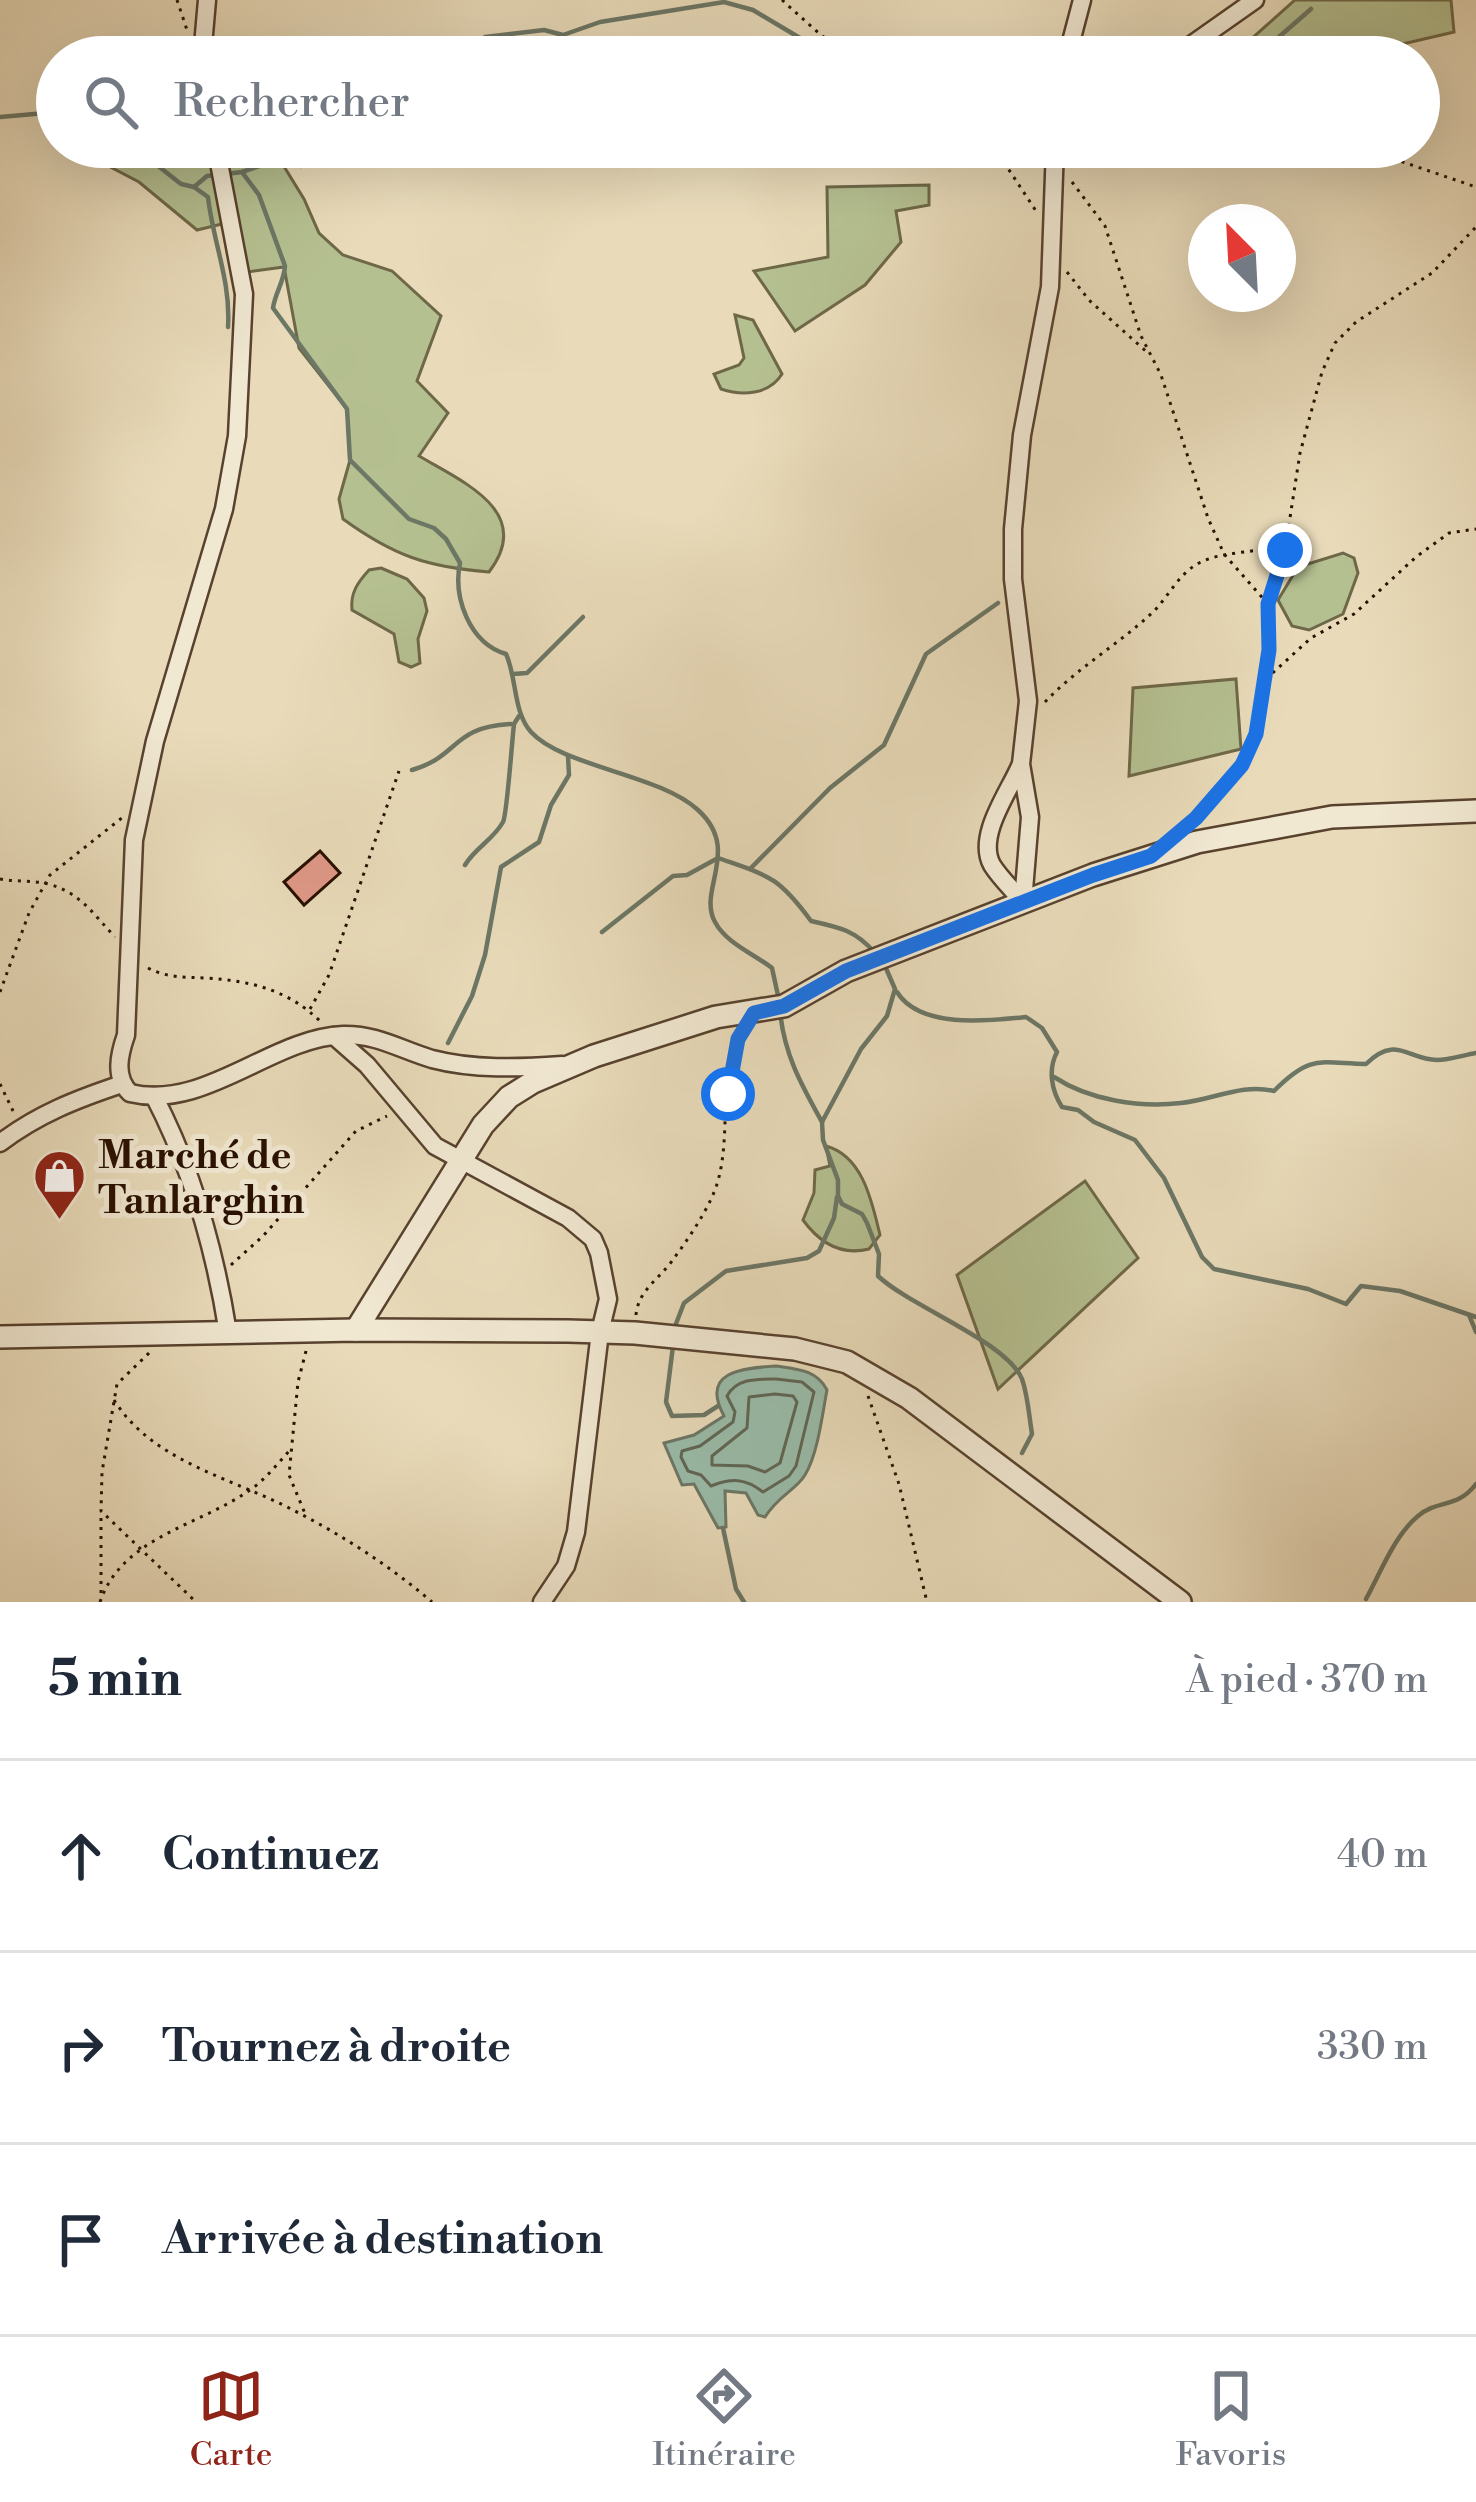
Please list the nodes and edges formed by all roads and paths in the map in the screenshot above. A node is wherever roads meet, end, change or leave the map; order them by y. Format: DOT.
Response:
graph roads {
  1 [pos="207,0"];
  2 [pos="782,0"];
  3 [pos="1082,0"];
  4 [pos="1255,0"];
  5 [pos="204,36"];
  6 [pos="821,36"];
  7 [pos="1073,36"];
  8 [pos="1204,36"];
  9 [pos="220,168"];
  10 [pos="1008,168"];
  11 [pos="1053,168"];
  12 [pos="1064,168"];
  13 [pos="1419,168"];
  14 [pos="1476,188"];
  15 [pos="1476,227"];
  16 [pos="1050,249"];
  17 [pos="1151,355"];
  18 [pos="1476,530"];
  19 [pos="1286,544"];
  20 [pos="1224,554"];
  21 [pos="1268,604"];
  22 [pos="1264,681"];
  23 [pos="1026,720"];
  24 [pos="1021,764"];
  25 [pos="399,771"];
  26 [pos="142,800"];
  27 [pos="1476,811"];
  28 [pos="1181,830"];
  29 [pos="0,879"];
  30 [pos="45,883"];
  31 [pos="1023,902"];
  32 [pos="127,951"];
  33 [pos="0,992"];
  34 [pos="310,1011"];
  35 [pos="754,1013"];
  36 [pos="334,1036"];
  37 [pos="573,1065"];
  38 [pos="0,1084"];
  39 [pos="122,1084"];
  40 [pos="154,1096"];
  41 [pos="405,1108"];
  42 [pos="21,1127"];
  43 [pos="0,1143"];
  44 [pos="460,1161"];
  45 [pos="219,1276"];
  46 [pos="356,1330"];
  47 [pos="310,1331"];
  48 [pos="600,1332"];
  49 [pos="228,1333"];
  50 [pos="635,1333"];
  51 [pos="163,1334"];
  52 [pos="0,1337"];
  53 [pos="860,1369"];
  54 [pos="114,1400"];
  55 [pos="291,1449"];
  56 [pos="251,1490"];
  57 [pos="101,1510"];
  58 [pos="306,1517"];
  59 [pos="140,1549"];
  60 [pos="100,1601"];
  61 [pos="196,1602"];
  62 [pos="432,1602"];
  63 [pos="542,1602"];
  64 [pos="927,1602"];
  65 [pos="1180,1602"];
  1 -- 5 [label="street"];
  2 -- 6 [label="path"];
  3 -- 7 [label="street"];
  4 -- 8 [label="street"];
  9 -- 26 [label="street"];
  10 -- 16 [label="path"];
  11 -- 16 [label="street"];
  12 -- 17 [label="path"];
  13 -- 14 [label="path"];
  15 -- 19 [label="path"];
  16 -- 17 [label="path"];
  16 -- 23 [label="street"];
  17 -- 20 [label="path"];
  18 -- 22 [label="path"];
  19 -- 20 [label="path"];
  19 -- 21 [label="path"];
  20 -- 21 [label="path"];
  20 -- 23 [label="path"];
  21 -- 22 [label="path"];
  22 -- 28 [label="path"];
  23 -- 24 [label="street"];
  24 -- 31 [label="street"];
  24 -- 31 [label="street"];
  25 -- 34 [label="path"];
  26 -- 30 [label="path"];
  26 -- 32 [label="street"];
  27 -- 31 [label="street"];
  29 -- 30 [label="path"];
  30 -- 32 [label="path"];
  30 -- 33 [label="path"];
  31 -- 35 [label="street"];
  32 -- 34 [label="path"];
  32 -- 39 [label="street"];
  34 -- 36 [label="path"];
  35 -- 37 [label="street"];
  35 -- 50 [label="path"];
  36 -- 37 [label="street"];
  36 -- 40 [label="street"];
  36 -- 41 [label="street"];
  37 -- 44 [label="street"];
  38 -- 42 [label="path"];
  39 -- 40 [label="street"];
  39 -- 42 [label="street"];
  40 -- 45 [label="street"];
  41 -- 44 [label="street"];
  41 -- 45 [label="path"];
  42 -- 43 [label="street"];
  44 -- 46 [label="street"];
  44 -- 48 [label="street"];
  45 -- 49 [label="street"];
  46 -- 47 [label="street"];
  46 -- 48 [label="street"];
  47 -- 49 [label="street"];
  47 -- 55 [label="path"];
  48 -- 50 [label="street"];
  48 -- 63 [label="street"];
  49 -- 51 [label="street"];
  50 -- 53 [label="street"];
  51 -- 52 [label="street"];
  51 -- 54 [label="path"];
  53 -- 64 [label="path"];
  53 -- 65 [label="street"];
  54 -- 56 [label="path"];
  54 -- 57 [label="path"];
  55 -- 56 [label="path"];
  55 -- 58 [label="path"];
  56 -- 58 [label="path"];
  56 -- 59 [label="path"];
  57 -- 59 [label="path"];
  57 -- 60 [label="path"];
  58 -- 62 [label="path"];
  59 -- 60 [label="path"];
  59 -- 61 [label="path"];
}
